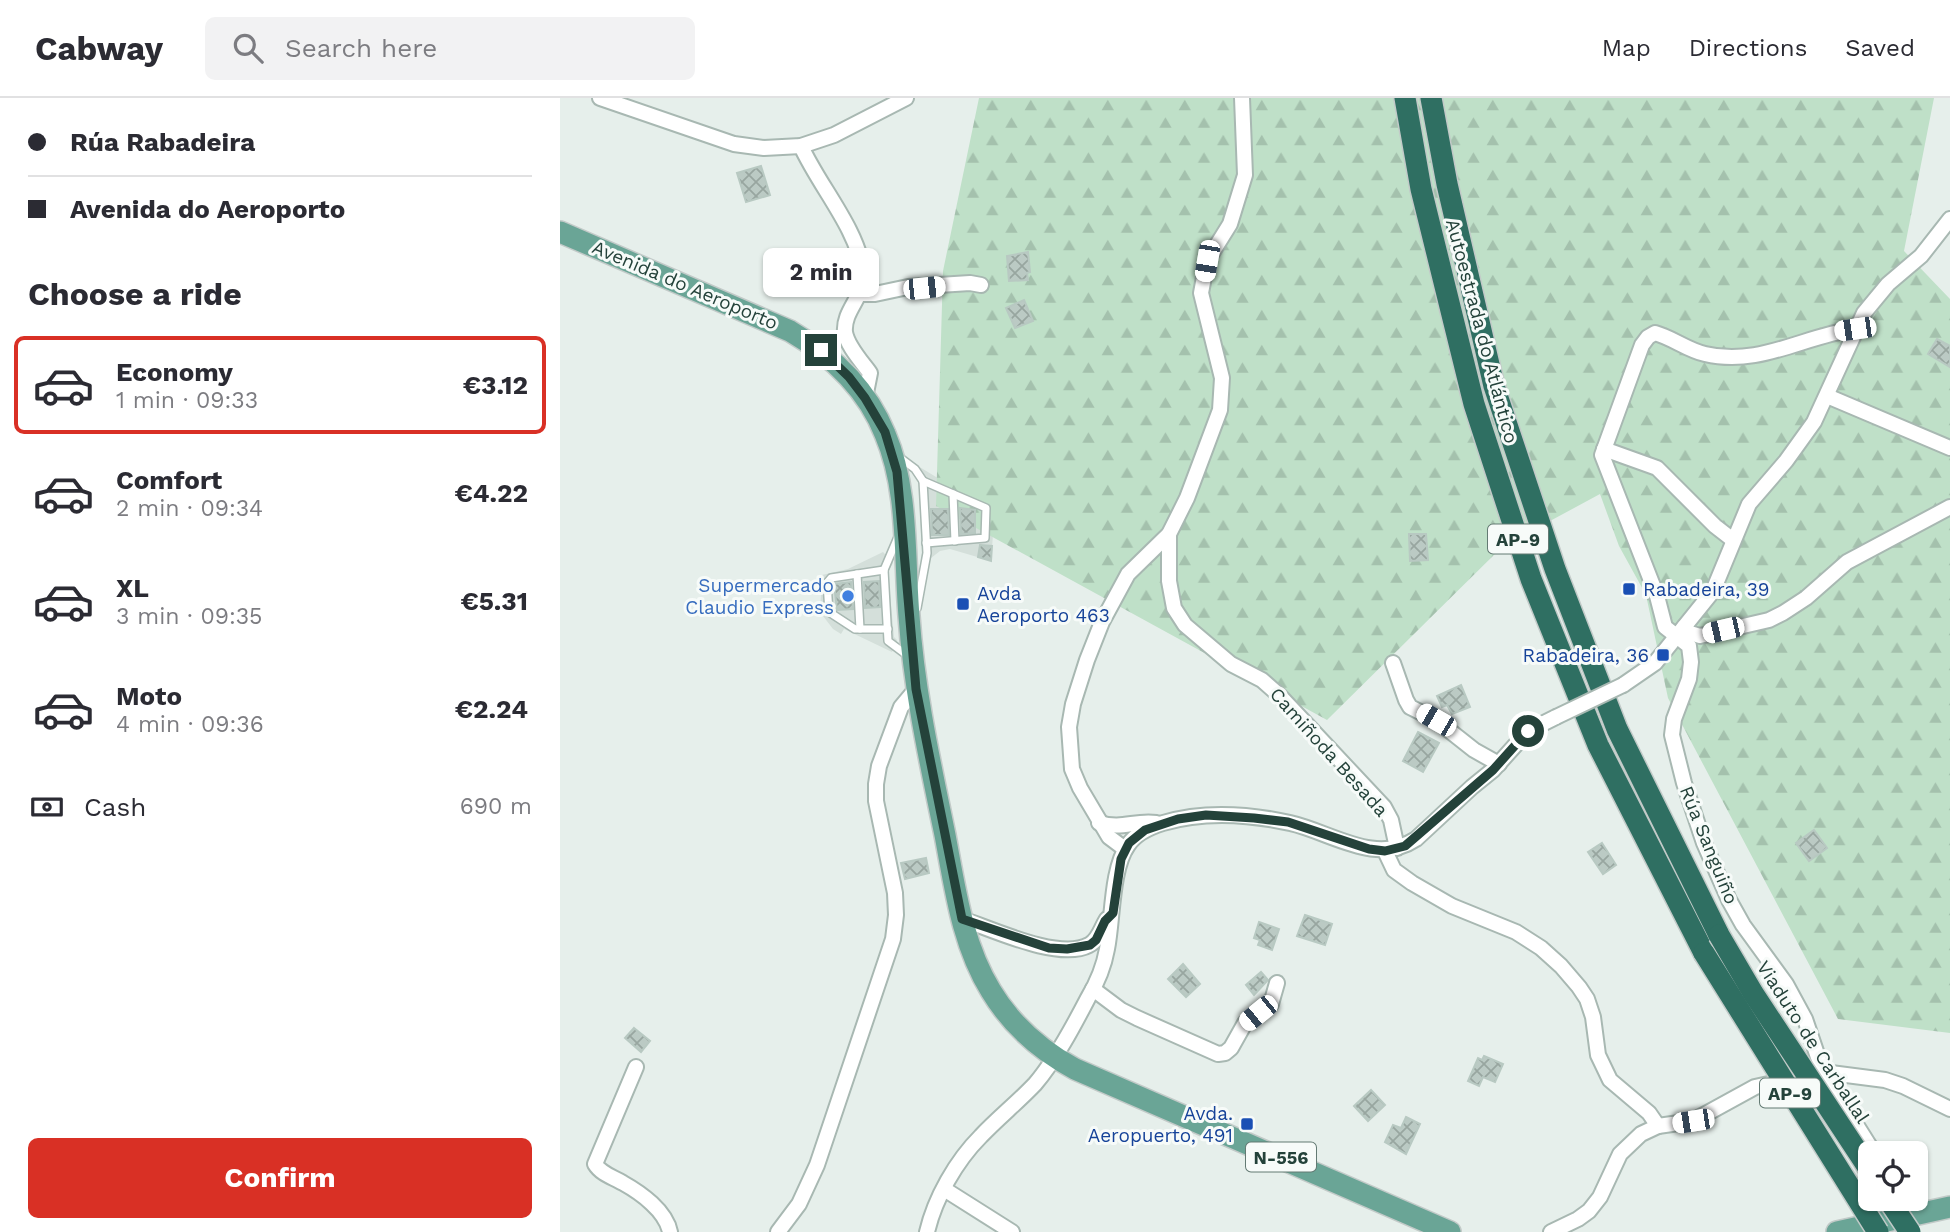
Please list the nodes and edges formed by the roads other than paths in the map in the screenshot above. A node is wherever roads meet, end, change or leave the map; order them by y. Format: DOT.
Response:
graph roads {
  1 [pos="600,98"];
  2 [pos="906,98"];
  3 [pos="1242,98"];
  4 [pos="1405,98"];
  5 [pos="1431,98"];
  6 [pos="801,146"];
  7 [pos="1950,219"];
  8 [pos="560,232"];
  9 [pos="981,285"];
  10 [pos="861,294"];
  11 [pos="1855,329"];
  12 [pos="1827,396"];
  13 [pos="865,398"];
  14 [pos="1950,448"];
  15 [pos="1604,449"];
  16 [pos="892,452"];
  17 [pos="923,481"];
  18 [pos="953,494"];
  19 [pos="1950,507"];
  20 [pos="903,527"];
  21 [pos="1169,534"];
  22 [pos="1733,540"];
  23 [pos="955,541"];
  24 [pos="926,543"];
  25 [pos="884,570"];
  26 [pos="857,574"];
  27 [pos="860,629"];
  28 [pos="888,629"];
  29 [pos="1680,632"];
  30 [pos="910,633"];
  31 [pos="913,660"];
  32 [pos="1393,663"];
  33 [pos="916,689"];
  34 [pos="1499,764"];
  35 [pos="1099,822"];
  36 [pos="1160,824"];
  37 [pos="1125,849"];
  38 [pos="1391,850"];
  39 [pos="1113,913"];
  40 [pos="962,919"];
  41 [pos="1719,935"];
  42 [pos="1277,983"];
  43 [pos="1093,989"];
  44 [pos="1054,1057"];
  45 [pos="636,1067"];
  46 [pos="1823,1072"];
  47 [pos="1950,1109"];
  48 [pos="1658,1126"];
  49 [pos="1866,1141"];
  50 [pos="1858,1152"];
  51 [pos="944,1189"];
  52 [pos="1950,1207"];
  53 [pos="1909,1215"];
  54 [pos="670,1232"];
  55 [pos="778,1232"];
  56 [pos="927,1232"];
  57 [pos="1012,1232"];
  58 [pos="1450,1232"];
  59 [pos="1551,1232"];
  60 [pos="1837,1232"];
  61 [pos="1878,1232"];
  1 -- 6 [label="street"];
  2 -- 6 [label="street"];
  3 -- 21 [label="street"];
  4 -- 61 [label="highway, Autoestrada do Atlántico / AP-9, bridge"];
  5 -- 41 [label="highway, Autoestrada do Atlántico / AP-9"];
  6 -- 10 [label="street"];
  7 -- 11 [label="street"];
  8 -- 13 [label="main road, Avenida do Aeroporto / N-556"];
  9 -- 10 [label="street"];
  10 -- 13 [label="street"];
  11 -- 12 [label="street"];
  11 -- 15 [label="street"];
  12 -- 14 [label="street"];
  12 -- 22 [label="street"];
  13 -- 16 [label="main road, Avenida do Aeroporto / N-556"];
  15 -- 22 [label="street"];
  15 -- 29 [label="street, Rúa Sanguiño"];
  16 -- 17 [label="lane"];
  16 -- 20 [label="main road, Avenida do Aeroporto / N-556"];
  17 -- 18 [label="lane"];
  17 -- 24 [label="lane"];
  18 -- 23 [label="lane"];
  18 -- 23 [label="lane"];
  19 -- 29 [label="street"];
  20 -- 25 [label="lane"];
  20 -- 30 [label="main road, Avenida do Aeroporto / N-556"];
  21 -- 35 [label="street"];
  21 -- 38 [label="street, Camiñoda Besada"];
  22 -- 29 [label="street"];
  23 -- 24 [label="lane"];
  24 -- 30 [label="lane"];
  25 -- 26 [label="lane"];
  25 -- 28 [label="lane"];
  26 -- 27 [label="lane"];
  26 -- 27 [label="lane"];
  27 -- 28 [label="lane"];
  28 -- 31 [label="lane"];
  29 -- 34 [label="street, bridge"];
  29 -- 46 [label="street, Rúa Sanguiño"];
  30 -- 31 [label="main road, Avenida do Aeroporto / N-556"];
  31 -- 33 [label="main road, Avenida do Aeroporto / N-556"];
  32 -- 34 [label="street"];
  33 -- 40 [label="main road, Avenida do Aeroporto / N-556"];
  33 -- 55 [label="street"];
  34 -- 38 [label="street"];
  35 -- 36 [label="street"];
  35 -- 37 [label="street"];
  36 -- 37 [label="street"];
  36 -- 38 [label="street"];
  37 -- 39 [label="street"];
  38 -- 48 [label="street"];
  39 -- 40 [label="street"];
  39 -- 43 [label="street"];
  40 -- 44 [label="main road, Avenida do Aeroporto / N-556"];
  41 -- 50 [label="highway, Viaduto de Carballal / AP-9, bridge"];
  42 -- 43 [label="street"];
  43 -- 44 [label="street"];
  44 -- 51 [label="street"];
  44 -- 58 [label="main road, Avenida do Aeroporto / N-556"];
  45 -- 54 [label="street"];
  46 -- 47 [label="street"];
  46 -- 48 [label="street"];
  46 -- 49 [label="street, Rúa Sanguiño"];
  48 -- 59 [label="street"];
  51 -- 56 [label="street"];
  51 -- 57 [label="street"];
  52 -- 53 [label="main road"];
  53 -- 60 [label="main road"];
}
